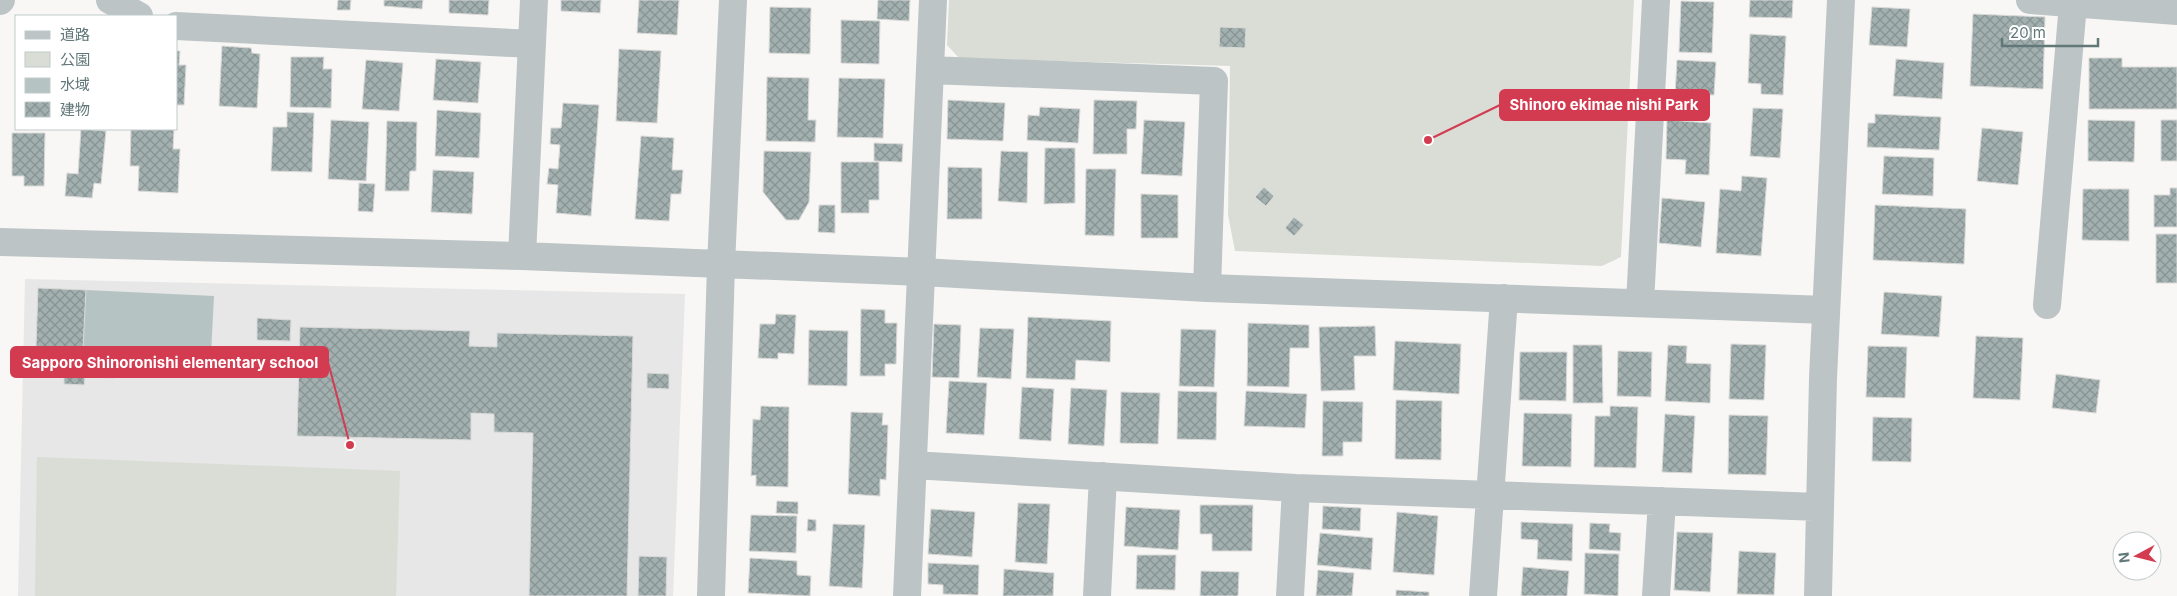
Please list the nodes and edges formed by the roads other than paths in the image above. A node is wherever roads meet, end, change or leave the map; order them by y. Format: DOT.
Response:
graph roads {
  1 [pos="110,0"];
  2 [pos="534,0"];
  3 [pos="734,0"];
  4 [pos="933,0"];
  5 [pos="1656,0"];
  6 [pos="1841,0"];
  7 [pos="2030,0"];
  8 [pos="2072,4"];
  9 [pos="2128,4"];
  10 [pos="2177,11"];
  11 [pos="137,15"];
  12 [pos="178,26"];
  13 [pos="532,44"];
  14 [pos="930,70"];
  15 [pos="0,242"];
  16 [pos="522,256"];
  17 [pos="721,265"];
  18 [pos="922,272"];
  19 [pos="1207,288"];
  20 [pos="1504,298"];
  21 [pos="1640,303"];
  22 [pos="2047,305"];
  23 [pos="1826,310"];
  24 [pos="913,465"];
  25 [pos="1103,476"];
  26 [pos="1296,488"];
  27 [pos="1491,494"];
  28 [pos="1662,502"];
  29 [pos="1820,507"];
  30 [pos="711,596"];
  31 [pos="907,596"];
  32 [pos="1097,596"];
  33 [pos="1290,596"];
  34 [pos="1484,596"];
  35 [pos="1656,596"];
  36 [pos="1818,596"];
  1 -- 11 [label="street"];
  2 -- 13 [label="street"];
  3 -- 17 [label="street"];
  4 -- 14 [label="street"];
  5 -- 21 [label="street"];
  6 -- 23 [label="street"];
  7 -- 8 [label="street"];
  8 -- 9 [label="street"];
  8 -- 22 [label="street"];
  9 -- 10 [label="street"];
  12 -- 13 [label="street"];
  13 -- 16 [label="street"];
  14 -- 18 [label="street"];
  14 -- 19 [label="street"];
  15 -- 16 [label="street"];
  16 -- 17 [label="street"];
  17 -- 18 [label="street"];
  17 -- 30 [label="street"];
  18 -- 19 [label="street"];
  18 -- 24 [label="street"];
  19 -- 20 [label="street"];
  20 -- 21 [label="street"];
  20 -- 27 [label="street"];
  21 -- 23 [label="street"];
  23 -- 29 [label="street"];
  24 -- 25 [label="street"];
  24 -- 31 [label="street"];
  25 -- 26 [label="street"];
  25 -- 32 [label="street"];
  26 -- 27 [label="street"];
  26 -- 33 [label="street"];
  27 -- 28 [label="street"];
  27 -- 34 [label="street"];
  28 -- 29 [label="street"];
  28 -- 35 [label="street"];
  29 -- 36 [label="street"];
}
